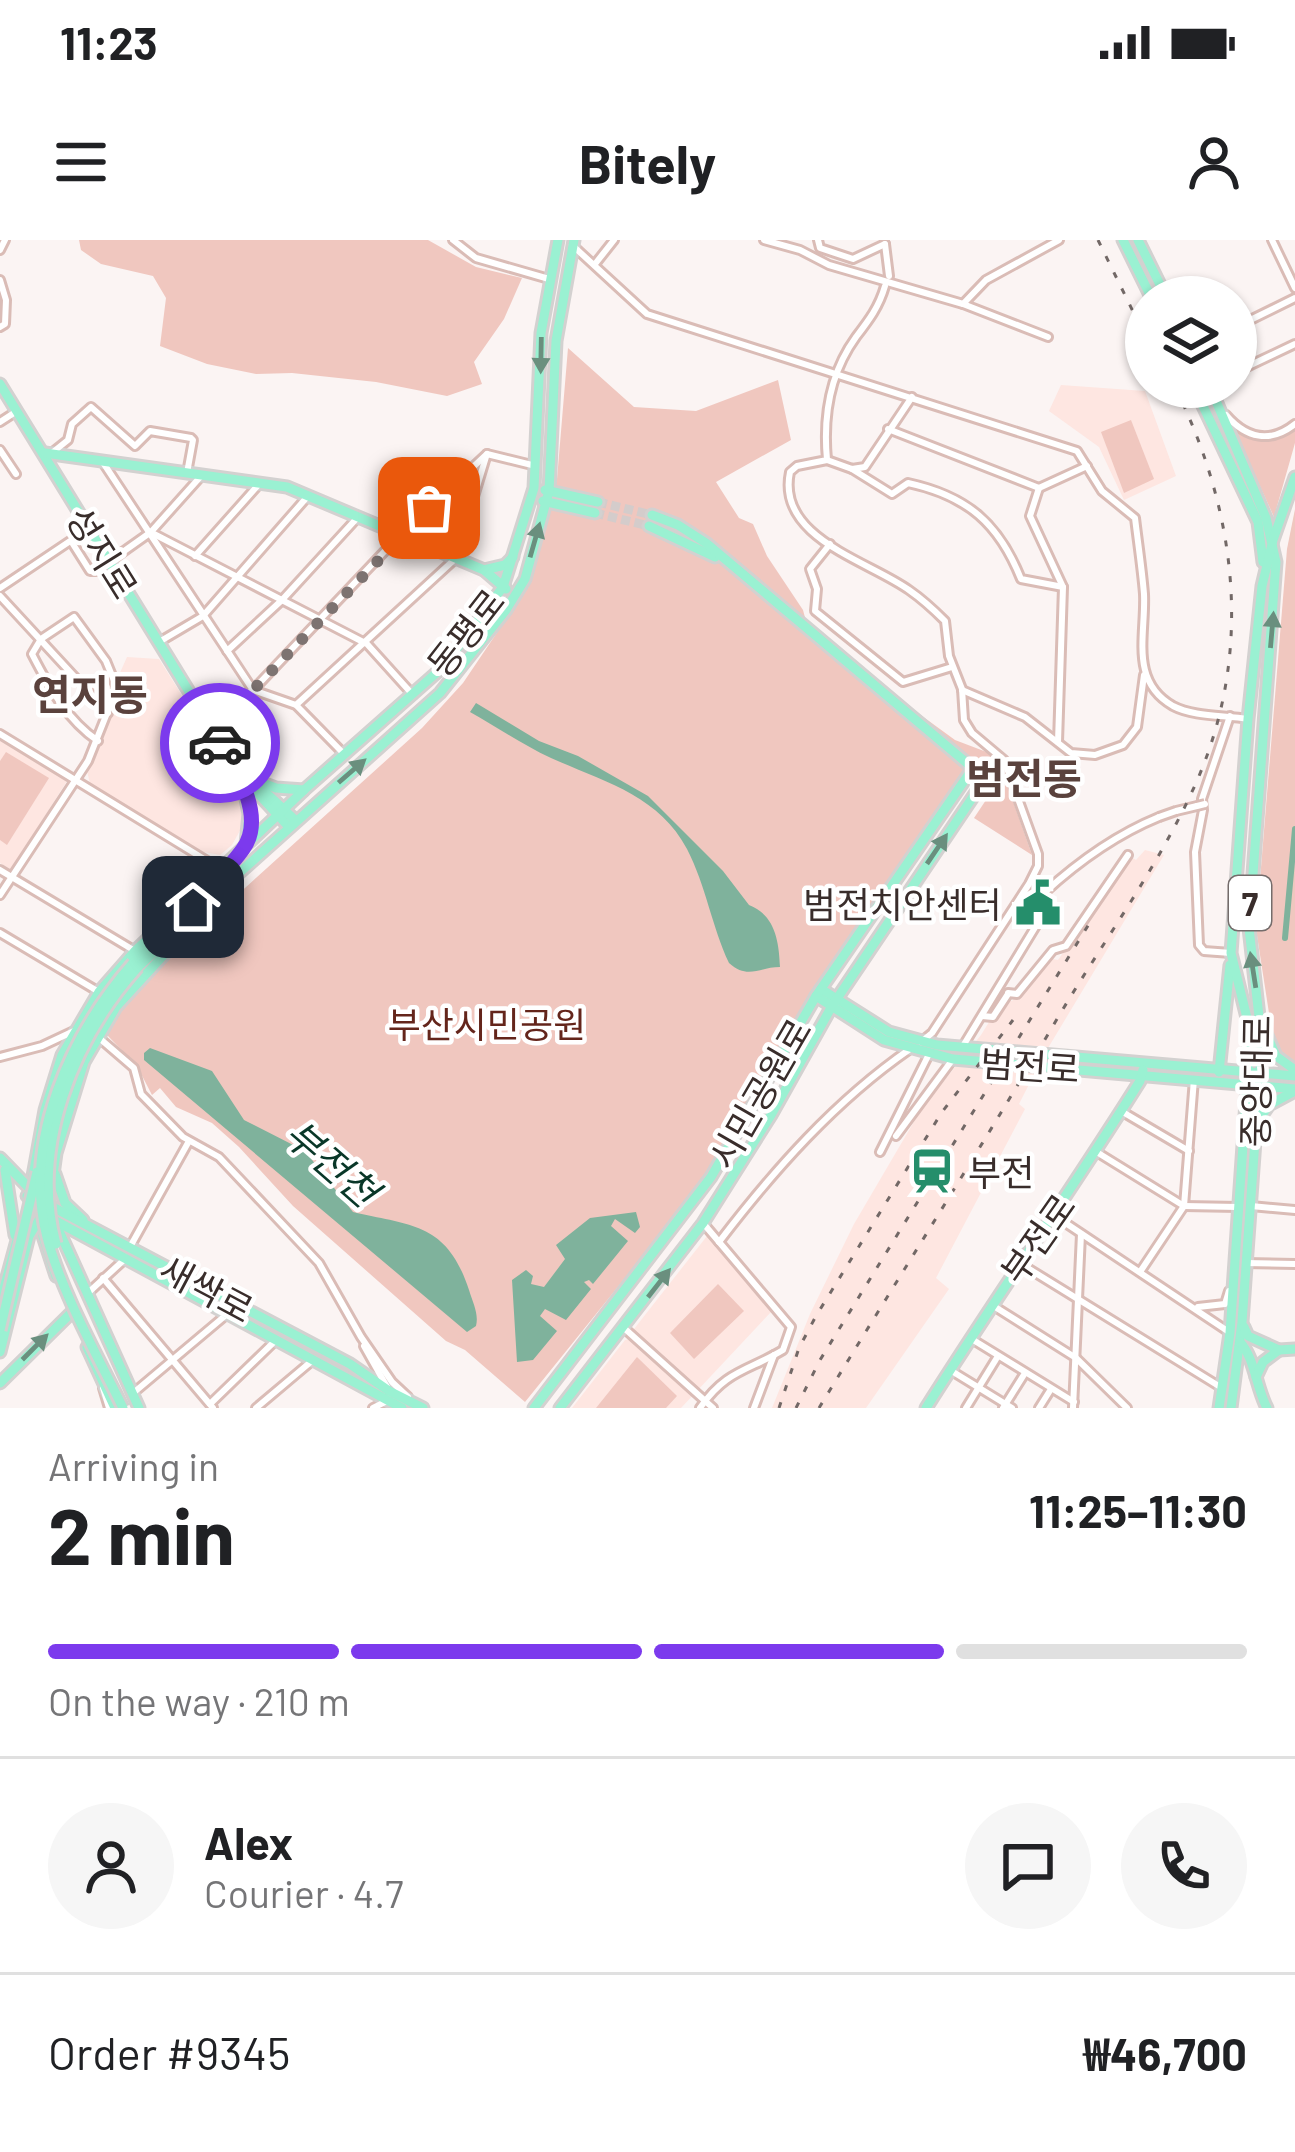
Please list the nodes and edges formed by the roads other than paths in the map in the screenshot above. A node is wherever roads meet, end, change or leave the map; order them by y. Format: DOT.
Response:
graph roads {
  1 [pos="5,240"];
  2 [pos="454,240"];
  3 [pos="558,240"];
  4 [pos="614,240"];
  5 [pos="764,240"];
  6 [pos="1059,240"];
  7 [pos="1124,240"];
  8 [pos="1138,240"];
  9 [pos="1271,240"];
  10 [pos="573,242"];
  11 [pos="885,242"];
  12 [pos="819,244"];
  13 [pos="0,250"];
  14 [pos="817,258"];
  15 [pos="595,265"];
  16 [pos="1141,276"];
  17 [pos="1156,276"];
  18 [pos="889,277"];
  19 [pos="549,279"];
  20 [pos="0,280"];
  21 [pos="885,286"];
  22 [pos="1295,288"];
  23 [pos="1295,298"];
  24 [pos="963,304"];
  25 [pos="1257,317"];
  26 [pos="0,327"];
  27 [pos="1048,337"];
  28 [pos="1295,344"];
  29 [pos="1257,361"];
  30 [pos="838,373"];
  31 [pos="0,385"];
  32 [pos="912,397"];
  33 [pos="1204,408"];
  34 [pos="1220,408"];
  35 [pos="1221,408"];
  36 [pos="17,411"];
  37 [pos="0,422"];
  38 [pos="1295,424"];
  39 [pos="888,429"];
  40 [pos="0,450"];
  41 [pos="47,454"];
  42 [pos="487,454"];
  43 [pos="826,460"];
  44 [pos="103,461"];
  45 [pos="538,466"];
  46 [pos="1087,466"];
  47 [pos="852,469"];
  48 [pos="187,473"];
  49 [pos="16,474"];
  50 [pos="202,475"];
  51 [pos="1295,477"];
  52 [pos="260,483"];
  53 [pos="1039,488"];
  54 [pos="533,493"];
  55 [pos="308,496"];
  56 [pos="548,497"];
  57 [pos="597,508"];
  58 [pos="358,517"];
  59 [pos="651,521"];
  60 [pos="88,529"];
  61 [pos="151,532"];
  62 [pos="400,535"];
  63 [pos="1273,540"];
  64 [pos="70,541"];
  65 [pos="830,544"];
  66 [pos="517,553"];
  67 [pos="195,556"];
  68 [pos="455,559"];
  69 [pos="109,561"];
  70 [pos="484,570"];
  71 [pos="239,579"];
  72 [pos="1262,586"];
  73 [pos="503,587"];
  74 [pos="1063,587"];
  75 [pos="0,592"];
  76 [pos="515,595"];
  77 [pos="282,600"];
  78 [pos="203,616"];
  79 [pos="323,620"];
  80 [pos="41,639"];
  81 [pos="159,642"];
  82 [pos="367,644"];
  83 [pos="227,651"];
  84 [pos="952,667"];
  85 [pos="1144,671"];
  86 [pos="962,689"];
  87 [pos="253,690"];
  88 [pos="413,695"];
  89 [pos="296,705"];
  90 [pos="109,713"];
  91 [pos="1230,716"];
  92 [pos="208,719"];
  93 [pos="1248,719"];
  94 [pos="0,734"];
  95 [pos="98,741"];
  96 [pos="1058,742"];
  97 [pos="344,755"];
  98 [pos="973,768"];
  99 [pos="239,773"];
  100 [pos="74,780"];
  101 [pos="255,780"];
  102 [pos="304,790"];
  103 [pos="1201,805"];
  104 [pos="280,813"];
  105 [pos="292,823"];
  106 [pos="246,847"];
  107 [pos="1128,856"];
  108 [pos="0,870"];
  109 [pos="222,870"];
  110 [pos="238,874"];
  111 [pos="11,877"];
  112 [pos="1029,884"];
  113 [pos="1044,893"];
  114 [pos="0,895"];
  115 [pos="0,933"];
  116 [pos="1232,953"];
  117 [pos="135,960"];
  118 [pos="854,972"];
  119 [pos="999,987"];
  120 [pos="99,992"];
  121 [pos="818,992"];
  122 [pos="1008,993"];
  123 [pos="835,1002"];
  124 [pos="982,1016"];
  125 [pos="1261,1017"];
  126 [pos="863,1021"];
  127 [pos="74,1031"];
  128 [pos="815,1036"];
  129 [pos="98,1037"];
  130 [pos="922,1042"];
  131 [pos="963,1046"];
  132 [pos="910,1049"];
  133 [pos="929,1054"];
  134 [pos="0,1057"];
  135 [pos="953,1059"];
  136 [pos="1143,1069"];
  137 [pos="1295,1073"];
  138 [pos="1215,1076"];
  139 [pos="1194,1078"];
  140 [pos="1254,1079"];
  141 [pos="1295,1090"];
  142 [pos="1246,1106"];
  143 [pos="1121,1111"];
  144 [pos="1256,1128"];
  145 [pos="896,1136"];
  146 [pos="189,1141"];
  147 [pos="44,1144"];
  148 [pos="1096,1151"];
  149 [pos="1189,1151"];
  150 [pos="880,1152"];
  151 [pos="36,1163"];
  152 [pos="4,1165"];
  153 [pos="53,1169"];
  154 [pos="29,1194"];
  155 [pos="1184,1206"];
  156 [pos="1244,1206"];
  157 [pos="46,1210"];
  158 [pos="1295,1210"];
  159 [pos="1054,1216"];
  160 [pos="54,1220"];
  161 [pos="703,1223"];
  162 [pos="91,1227"];
  163 [pos="1082,1234"];
  164 [pos="16,1242"];
  165 [pos="719,1242"];
  166 [pos="130,1246"];
  167 [pos="126,1258"];
  168 [pos="1018,1262"];
  169 [pos="1245,1263"];
  170 [pos="1295,1264"];
  171 [pos="1140,1272"];
  172 [pos="1233,1276"];
  173 [pos="104,1278"];
  174 [pos="87,1293"];
  175 [pos="1,1294"];
  176 [pos="1078,1298"];
  177 [pos="992,1304"];
  178 [pos="1193,1306"];
  179 [pos="72,1312"];
  180 [pos="228,1314"];
  181 [pos="1242,1322"];
  182 [pos="624,1328"];
  183 [pos="0,1330"];
  184 [pos="1230,1333"];
  185 [pos="361,1337"];
  186 [pos="970,1339"];
  187 [pos="277,1340"];
  188 [pos="1240,1342"];
  189 [pos="1295,1349"];
  190 [pos="1279,1350"];
  191 [pos="0,1352"];
  192 [pos="368,1355"];
  193 [pos="775,1355"];
  194 [pos="998,1356"];
  195 [pos="1076,1358"];
  196 [pos="314,1359"];
  197 [pos="172,1360"];
  198 [pos="350,1364"];
  199 [pos="950,1370"];
  200 [pos="1025,1373"];
  201 [pos="0,1383"];
  202 [pos="1256,1387"];
  203 [pos="978,1388"];
  204 [pos="1222,1388"];
  205 [pos="1051,1389"];
  206 [pos="133,1394"];
  207 [pos="389,1396"];
  208 [pos="702,1405"];
  209 [pos="1073,1405"];
  210 [pos="212,1406"];
  211 [pos="932,1406"];
  212 [pos="1006,1407"];
  213 [pos="119,1408"];
  214 [pos="139,1408"];
  215 [pos="256,1408"];
  216 [pos="374,1408"];
  217 [pos="402,1408"];
  218 [pos="424,1408"];
  219 [pos="534,1408"];
  220 [pos="560,1408"];
  221 [pos="712,1408"];
  222 [pos="754,1408"];
  223 [pos="966,1408"];
  224 [pos="1040,1408"];
  225 [pos="1126,1408"];
  226 [pos="1219,1408"];
  227 [pos="1231,1408"];
  228 [pos="1267,1408"];
  1 -- 13 [label="street"];
  2 -- 19 [label="street"];
  3 -- 19 [label="main road, 동평로"];
  4 -- 15 [label="street"];
  5 -- 14 [label="street"];
  6 -- 24 [label="street"];
  7 -- 16 [label="main road"];
  8 -- 17 [label="main road"];
  9 -- 22 [label="street"];
  10 -- 15 [label="street"];
  10 -- 56 [label="main road, 동평로"];
  11 -- 12 [label="street"];
  11 -- 18 [label="street"];
  12 -- 14 [label="street"];
  14 -- 24 [label="street"];
  15 -- 30 [label="street"];
  19 -- 45 [label="main road, 동평로, one-way"];
  20 -- 26 [label="street"];
  21 -- 30 [label="street"];
  23 -- 25 [label="street"];
  24 -- 27 [label="street"];
  28 -- 29 [label="street"];
  30 -- 32 [label="street"];
  30 -- 43 [label="street"];
  31 -- 36 [label="main road, 성지로"];
  32 -- 39 [label="street"];
  32 -- 46 [label="street"];
  33 -- 72 [label="main road"];
  34 -- 63 [label="main road"];
  35 -- 38 [label="street"];
  36 -- 37 [label="street"];
  36 -- 41 [label="main road, 성지로"];
  39 -- 47 [label="street"];
  39 -- 53 [label="street"];
  40 -- 49 [label="street"];
  41 -- 44 [label="main road"];
  41 -- 48 [label="street"];
  41 -- 60 [label="main road, 성지로"];
  42 -- 45 [label="street"];
  42 -- 62 [label="street"];
  42 -- 68 [label="street"];
  43 -- 47 [label="street"];
  43 -- 65 [label="street"];
  44 -- 48 [label="main road"];
  44 -- 61 [label="street"];
  45 -- 54 [label="main road, 동평로"];
  46 -- 53 [label="street"];
  46 -- 85 [label="street"];
  47 -- 74 [label="street"];
  48 -- 50 [label="main road"];
  50 -- 52 [label="main road"];
  50 -- 61 [label="street"];
  51 -- 63 [label="main road, 중앙대로 / 7"];
  52 -- 55 [label="main road"];
  52 -- 67 [label="street"];
  53 -- 74 [label="street"];
  54 -- 56 [label="main road"];
  54 -- 66 [label="main road, 동평로"];
  55 -- 58 [label="main road"];
  55 -- 71 [label="street"];
  56 -- 57 [label="main road"];
  76 -- 56 [label="main road, 동평로, one-way"];
  58 -- 62 [label="main road"];
  58 -- 77 [label="street"];
  59 -- 98 [label="main road"];
  60 -- 64 [label="street"];
  60 -- 69 [label="main road, 성지로"];
  61 -- 67 [label="street"];
  61 -- 69 [label="street"];
  61 -- 78 [label="street"];
  62 -- 68 [label="main road"];
  62 -- 79 [label="street"];
  63 -- 72 [label="main road, 중앙대로 / 7"];
  125 -- 63 [label="main road, 중앙대로 / 7, one-way"];
  64 -- 69 [label="street"];
  64 -- 75 [label="street"];
  65 -- 84 [label="street"];
  65 -- 84 [label="street"];
  66 -- 70 [label="main road"];
  66 -- 73 [label="main road, 동평로"];
  67 -- 71 [label="street"];
  68 -- 70 [label="main road"];
  68 -- 82 [label="street"];
  69 -- 81 [label="main road, 성지로"];
  70 -- 73 [label="main road"];
  71 -- 77 [label="street"];
  71 -- 78 [label="street"];
  72 -- 93 [label="main road, 중앙대로 / 7"];
  73 -- 76 [label="main road"];
  73 -- 88 [label="main road, 동평로"];
  74 -- 96 [label="street"];
  75 -- 80 [label="street"];
  105 -- 76 [label="main road, 동평로, one-way"];
  77 -- 79 [label="street"];
  77 -- 83 [label="street"];
  78 -- 81 [label="street"];
  78 -- 83 [label="street"];
  79 -- 82 [label="street"];
  79 -- 87 [label="street"];
  80 -- 90 [label="street"];
  80 -- 90 [label="street"];
  80 -- 95 [label="street"];
  81 -- 92 [label="main road, 성지로"];
  82 -- 88 [label="street"];
  82 -- 89 [label="street"];
  83 -- 87 [label="street"];
  84 -- 86 [label="street"];
  85 -- 91 [label="street"];
  85 -- 96 [label="street"];
  86 -- 96 [label="street"];
  86 -- 112 [label="street"];
  87 -- 89 [label="street"];
  87 -- 92 [label="street"];
  88 -- 97 [label="main road, 동평로"];
  89 -- 97 [label="street"];
  90 -- 95 [label="street"];
  91 -- 93 [label="street"];
  91 -- 116 [label="street"];
  92 -- 99 [label="main road, 성지로"];
  92 -- 101 [label="main road, 성지로"];
  93 -- 116 [label="main road, 중앙대로 / 7"];
  94 -- 100 [label="street"];
  95 -- 100 [label="street"];
  97 -- 102 [label="main road, 동평로"];
  118 -- 98 [label="main road, 시민공원로, one-way"];
  98 -- 121 [label="main road, 시민공원로"];
  99 -- 104 [label="main road, 성지로"];
  99 -- 106 [label="main road, 성지로"];
  100 -- 109 [label="street"];
  100 -- 111 [label="street"];
  101 -- 102 [label="main road"];
  101 -- 104 [label="main road, 성지로"];
  102 -- 104 [label="main road, 동평로"];
  103 -- 113 [label="street, bridge"];
  104 -- 105 [label="main road, 성지로"];
  104 -- 106 [label="main road, 동평로"];
  105 -- 110 [label="main road, 동평로"];
  106 -- 109 [label="main road, 동평로"];
  107 -- 122 [label="street"];
  108 -- 111 [label="street"];
  109 -- 117 [label="main road, 동평로"];
  110 -- 117 [label="main road"];
  110 -- 129 [label="main road"];
  111 -- 114 [label="street"];
  111 -- 117 [label="street"];
  112 -- 113 [label="street"];
  112 -- 130 [label="street"];
  113 -- 119 [label="street"];
  115 -- 120 [label="street"];
  116 -- 138 [label="main road"];
  116 -- 140 [label="main road, 중앙대로 / 7"];
  117 -- 120 [label="main road"];
  117 -- 147 [label="main road, bridge"];
  117 -- 213 [label="main road, bridge"];
  118 -- 123 [label="main road, 시민공원로"];
  118 -- 126 [label="main road"];
  119 -- 122 [label="street"];
  119 -- 124 [label="street"];
  120 -- 127 [label="main road"];
  121 -- 123 [label="main road, 범전로"];
  121 -- 219 [label="main road, 시민공원로"];
  122 -- 124 [label="street"];
  123 -- 126 [label="main road, 범전로"];
  123 -- 128 [label="main road, 시민공원로"];
  124 -- 131 [label="street"];
  125 -- 137 [label="main road"];
  125 -- 140 [label="main road, 중앙대로 / 7"];
  126 -- 128 [label="main road"];
  126 -- 130 [label="main road, 범전로"];
  126 -- 132 [label="main road, 범전로"];
  127 -- 134 [label="street"];
  127 -- 151 [label="main road"];
  128 -- 161 [label="main road, 시민공원로"];
  129 -- 146 [label="street"];
  129 -- 153 [label="main road"];
  130 -- 131 [label="main road, 범전로"];
  130 -- 132 [label="street, 시민공원로"];
  131 -- 136 [label="main road, 범전로"];
  132 -- 133 [label="main road, 범전로"];
  132 -- 165 [label="street, 시민공원로"];
  133 -- 135 [label="main road, 범전로"];
  133 -- 150 [label="street"];
  135 -- 136 [label="main road, 범전로"];
  135 -- 145 [label="street"];
  136 -- 138 [label="main road, 범전로"];
  136 -- 139 [label="main road, 범전로"];
  136 -- 143 [label="main road, 부전로"];
  137 -- 140 [label="main road"];
  138 -- 139 [label="main road, 범전로"];
  138 -- 140 [label="main road, 범전로"];
  138 -- 142 [label="main road"];
  139 -- 149 [label="street"];
  140 -- 141 [label="main road"];
  140 -- 142 [label="main road, 중앙대로 / 7"];
  140 -- 144 [label="main road, 중앙대로 / 7"];
  141 -- 144 [label="main road"];
  142 -- 156 [label="main road, 중앙대로 / 7"];
  143 -- 148 [label="main road, 부전로"];
  143 -- 149 [label="street"];
  144 -- 156 [label="main road, 중앙대로 / 7"];
  146 -- 166 [label="street"];
  146 -- 185 [label="street"];
  147 -- 183 [label="main road, bridge"];
  147 -- 213 [label="main road, bridge"];
  148 -- 155 [label="street"];
  148 -- 159 [label="main road, 부전로"];
  149 -- 155 [label="street"];
  151 -- 152 [label="main road"];
  151 -- 154 [label="main road"];
  152 -- 154 [label="main road, 새싹로"];
  152 -- 164 [label="main road"];
  153 -- 157 [label="main road"];
  153 -- 162 [label="main road"];
  154 -- 157 [label="main road, 새싹로"];
  154 -- 164 [label="main road"];
  155 -- 156 [label="street"];
  155 -- 171 [label="street"];
  156 -- 158 [label="street"];
  156 -- 169 [label="main road, 중앙대로 / 7"];
  156 -- 172 [label="main road, 중앙대로 / 7"];
  157 -- 160 [label="main road"];
  157 -- 162 [label="main road, 새싹로"];
  157 -- 179 [label="main road"];
  157 -- 191 [label="main road"];
  159 -- 163 [label="street"];
  159 -- 168 [label="main road, 부전로"];
  160 -- 167 [label="main road, 새싹로"];
  160 -- 174 [label="main road"];
  161 -- 165 [label="street"];
  182 -- 161 [label="main road, 시민공원로, one-way"];
  162 -- 166 [label="main road, 새싹로"];
  163 -- 171 [label="street"];
  163 -- 176 [label="street"];
  164 -- 175 [label="main road"];
  165 -- 193 [label="street"];
  166 -- 198 [label="main road, 새싹로"];
  167 -- 173 [label="street"];
  167 -- 180 [label="main road, 새싹로"];
  168 -- 176 [label="street"];
  168 -- 177 [label="main road, 부전로"];
  169 -- 170 [label="street"];
  169 -- 181 [label="main road, 중앙대로 / 7"];
  171 -- 178 [label="street"];
  172 -- 178 [label="street"];
  172 -- 184 [label="main road, 중앙대로 / 7"];
  173 -- 174 [label="street"];
  173 -- 197 [label="street"];
  174 -- 206 [label="main road"];
  176 -- 195 [label="street"];
  176 -- 204 [label="street"];
  177 -- 186 [label="main road, 부전로"];
  177 -- 195 [label="street"];
  178 -- 184 [label="street"];
  201 -- 179 [label="main road, one-way"];
  179 -- 213 [label="main road"];
  180 -- 187 [label="main road, 새싹로"];
  180 -- 197 [label="street"];
  181 -- 188 [label="main road, 중앙대로 / 7"];
  181 -- 190 [label="main road"];
  182 -- 208 [label="street"];
  182 -- 220 [label="main road, 시민공원로"];
  184 -- 188 [label="street"];
  184 -- 204 [label="main road, 중앙대로 / 7"];
  185 -- 192 [label="street"];
  185 -- 218 [label="street"];
  186 -- 194 [label="street"];
  186 -- 199 [label="main road, 부전로"];
  187 -- 196 [label="main road, 새싹로"];
  187 -- 210 [label="street"];
  188 -- 202 [label="main road"];
  188 -- 227 [label="main road, 중앙대로 / 7"];
  189 -- 190 [label="main road"];
  190 -- 202 [label="main road"];
  192 -- 198 [label="street"];
  192 -- 207 [label="street"];
  193 -- 208 [label="street"];
  193 -- 222 [label="street"];
  194 -- 200 [label="street"];
  194 -- 203 [label="street"];
  195 -- 209 [label="street"];
  195 -- 225 [label="street"];
  196 -- 207 [label="main road, 새싹로"];
  196 -- 215 [label="street"];
  197 -- 206 [label="street"];
  197 -- 210 [label="street"];
  198 -- 207 [label="main road, 새싹로"];
  199 -- 203 [label="street"];
  199 -- 211 [label="main road, 부전로"];
  200 -- 205 [label="street"];
  200 -- 212 [label="street"];
  202 -- 227 [label="main road"];
  202 -- 228 [label="main road"];
  203 -- 212 [label="street"];
  203 -- 223 [label="street"];
  204 -- 226 [label="main road, 중앙대로 / 7"];
  205 -- 209 [label="street"];
  205 -- 224 [label="street"];
  206 -- 214 [label="main road"];
  207 -- 216 [label="street"];
  207 -- 217 [label="main road, 새싹로"];
  207 -- 218 [label="main road, 새싹로"];
  208 -- 221 [label="street"];
}
